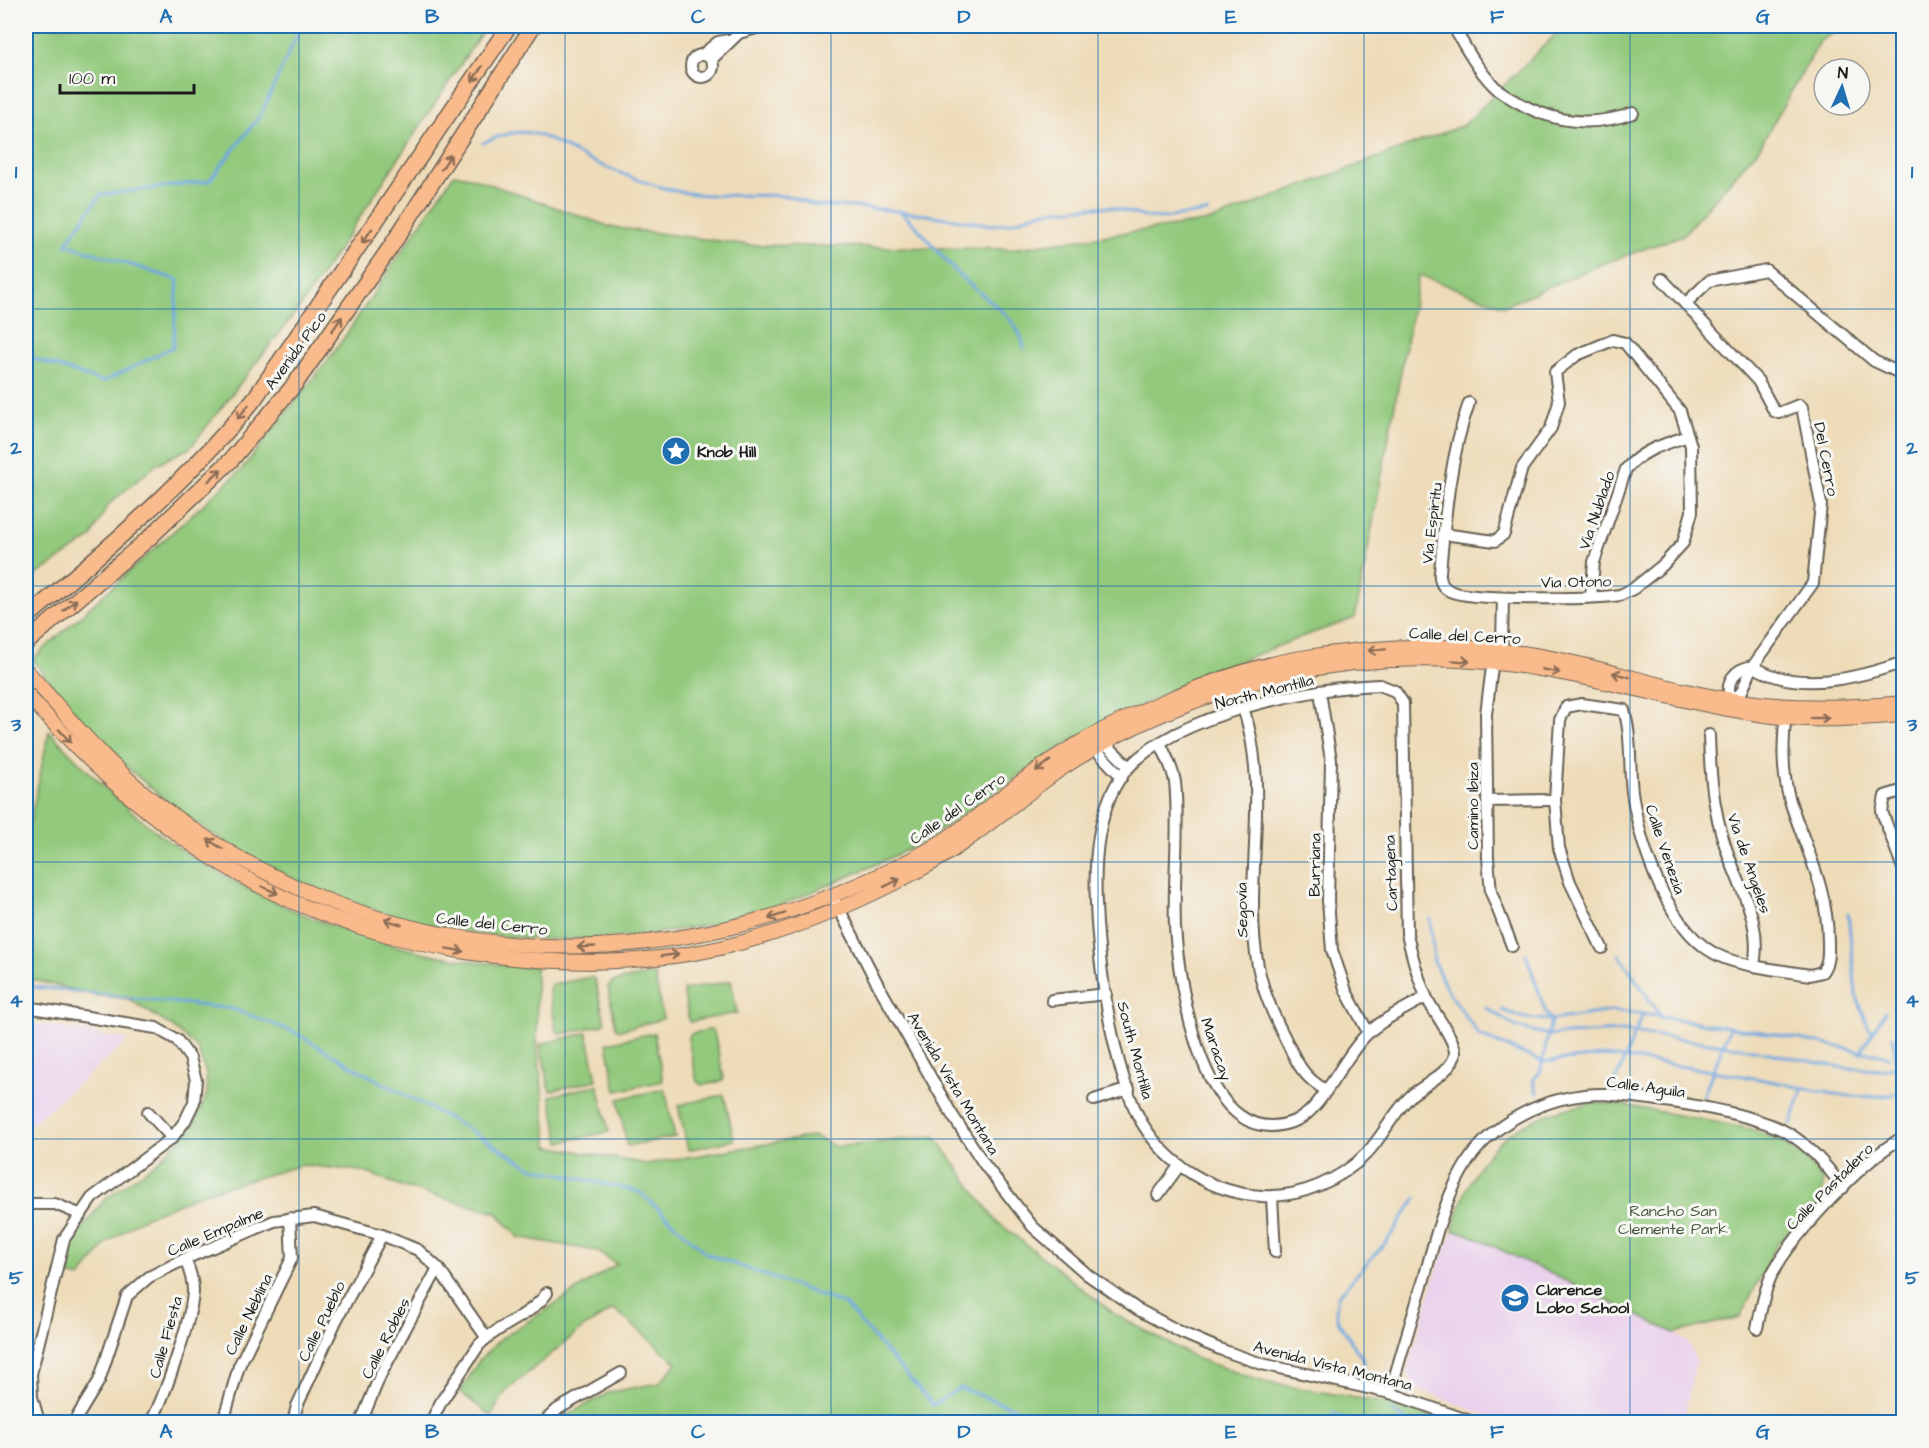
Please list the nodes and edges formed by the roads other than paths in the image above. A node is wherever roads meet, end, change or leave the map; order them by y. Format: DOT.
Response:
graph roads {
  1 [pos="509,26"];
  2 [pos="533,26"];
  3 [pos="763,26"];
  4 [pos="807,26"];
  5 [pos="819,26"];
  6 [pos="1453,26"];
  7 [pos="707,57"];
  8 [pos="1633,113"];
  9 [pos="1662,279"];
  10 [pos="1685,304"];
  11 [pos="1904,375"];
  12 [pos="1469,403"];
  13 [pos="1688,436"];
  14 [pos="1443,534"];
  15 [pos="1591,597"];
  16 [pos="1503,598"];
  17 [pos="26,618"];
  18 [pos="26,643"];
  19 [pos="1496,657"];
  20 [pos="1904,662"];
  21 [pos="1753,666"];
  22 [pos="26,670"];
  23 [pos="1390,687"];
  24 [pos="1320,692"];
  25 [pos="26,693"];
  26 [pos="1904,703"];
  27 [pos="1730,704"];
  28 [pos="1243,708"];
  29 [pos="1786,712"];
  30 [pos="1904,715"];
  31 [pos="1709,735"];
  32 [pos="1097,741"];
  33 [pos="1160,743"];
  34 [pos="1126,772"];
  35 [pos="1904,790"];
  36 [pos="1555,800"];
  37 [pos="1488,801"];
  38 [pos="1904,871"];
  39 [pos="836,903"];
  40 [pos="1512,946"];
  41 [pos="1602,948"];
  42 [pos="1754,965"];
  43 [pos="1106,994"];
  44 [pos="1426,998"];
  45 [pos="1053,1000"];
  46 [pos="26,1007"];
  47 [pos="1368,1032"];
  48 [pos="1455,1052"];
  49 [pos="1129,1089"];
  50 [pos="1326,1090"];
  51 [pos="1095,1100"];
  52 [pos="148,1113"];
  53 [pos="1904,1137"];
  54 [pos="172,1138"];
  55 [pos="1179,1166"];
  56 [pos="1843,1188"];
  57 [pos="1158,1195"];
  58 [pos="1272,1197"];
  59 [pos="26,1204"];
  60 [pos="79,1214"];
  61 [pos="290,1218"];
  62 [pos="382,1236"];
  63 [pos="1275,1252"];
  64 [pos="185,1259"];
  65 [pos="438,1268"];
  66 [pos="547,1293"];
  67 [pos="1757,1328"];
  68 [pos="486,1337"];
  69 [pos="621,1373"];
  70 [pos="28,1387"];
  71 [pos="1390,1393"];
  72 [pos="39,1422"];
  73 [pos="74,1422"];
  74 [pos="151,1422"];
  75 [pos="223,1422"];
  76 [pos="293,1422"];
  77 [pos="361,1422"];
  78 [pos="431,1422"];
  79 [pos="544,1422"];
  80 [pos="1473,1422"];
  1 -- 17 [label="highway, Avenida Pico, one-way"];
  18 -- 2 [label="highway, Avenida Pico, one-way"];
  3 -- 7 [label="street"];
  4 -- 5 [label="street"];
  6 -- 8 [label="street"];
  9 -- 10 [label="street, Del Cerro"];
  10 -- 11 [label="street"];
  10 -- 21 [label="street, Del Cerro"];
  12 -- 14 [label="street, Via Espiritu"];
  13 -- 14 [label="street, Via Otono"];
  13 -- 15 [label="street, Via Nublado"];
  13 -- 15 [label="street, Via Otono"];
  14 -- 16 [label="street, Via Espiritu"];
  15 -- 16 [label="street, Via Otono"];
  16 -- 19 [label="street, Camino Ibiza"];
  19 -- 27 [label="main road, Calle del Cerro"];
  19 -- 32 [label="main road, Calle del Cerro"];
  19 -- 37 [label="street, Camino Ibiza"];
  20 -- 21 [label="street"];
  21 -- 27 [label="street, Del Cerro"];
  21 -- 27 [label="street, Del Cerro"];
  39 -- 22 [label="main road, Calle del Cerro, one-way"];
  23 -- 24 [label="street, North Montilla"];
  23 -- 44 [label="street, Cartagena"];
  24 -- 28 [label="street, North Montilla"];
  24 -- 47 [label="street, Burriana"];
  25 -- 39 [label="main road, Calle del Cerro, one-way"];
  26 -- 29 [label="main road, Calle del Cerro"];
  27 -- 29 [label="main road, Calle del Cerro"];
  28 -- 33 [label="street, North Montilla"];
  28 -- 50 [label="street, Segovia"];
  29 -- 30 [label="main road, Calle del Cerro, one-way"];
  29 -- 42 [label="street, Calle Venezia"];
  31 -- 42 [label="street, Via de Angeles"];
  32 -- 34 [label="street"];
  32 -- 39 [label="main road, Calle del Cerro"];
  33 -- 34 [label="street, North Montilla"];
  33 -- 50 [label="street, Maracay"];
  34 -- 43 [label="street, South Montilla"];
  35 -- 38 [label="street"];
  36 -- 37 [label="street"];
  36 -- 41 [label="street, Calle Venezia"];
  36 -- 42 [label="street, Calle Venezia"];
  37 -- 40 [label="street, Camino Ibiza"];
  39 -- 71 [label="street, Avenida Vista Montana"];
  43 -- 45 [label="street"];
  43 -- 49 [label="street, South Montilla"];
  44 -- 47 [label="street, Maracay"];
  44 -- 48 [label="street, Cartagena"];
  46 -- 54 [label="street"];
  47 -- 50 [label="street, Maracay"];
  48 -- 58 [label="street, South Montilla"];
  49 -- 51 [label="street"];
  49 -- 55 [label="street, South Montilla"];
  52 -- 54 [label="street"];
  53 -- 56 [label="street, Calle Pastadero"];
  54 -- 60 [label="street"];
  55 -- 57 [label="street"];
  55 -- 58 [label="street, South Montilla"];
  56 -- 67 [label="street, Calle Pastadero"];
  56 -- 71 [label="street, Calle Aguila"];
  58 -- 63 [label="street"];
  59 -- 60 [label="street"];
  60 -- 70 [label="street"];
  61 -- 62 [label="street, Calle Empalme"];
  61 -- 64 [label="street, Calle Empalme"];
  61 -- 75 [label="street, Calle Neblina"];
  62 -- 65 [label="street, Calle Empalme"];
  62 -- 76 [label="street, Calle Pueblo"];
  64 -- 73 [label="street, Calle Empalme"];
  64 -- 74 [label="street, Calle Fiesta"];
  65 -- 68 [label="street, Calle Empalme"];
  65 -- 77 [label="street, Calle Robles"];
  66 -- 68 [label="street"];
  68 -- 78 [label="street"];
  69 -- 79 [label="street"];
  70 -- 72 [label="street"];
  71 -- 80 [label="street, Avenida Vista Montana"];
}
